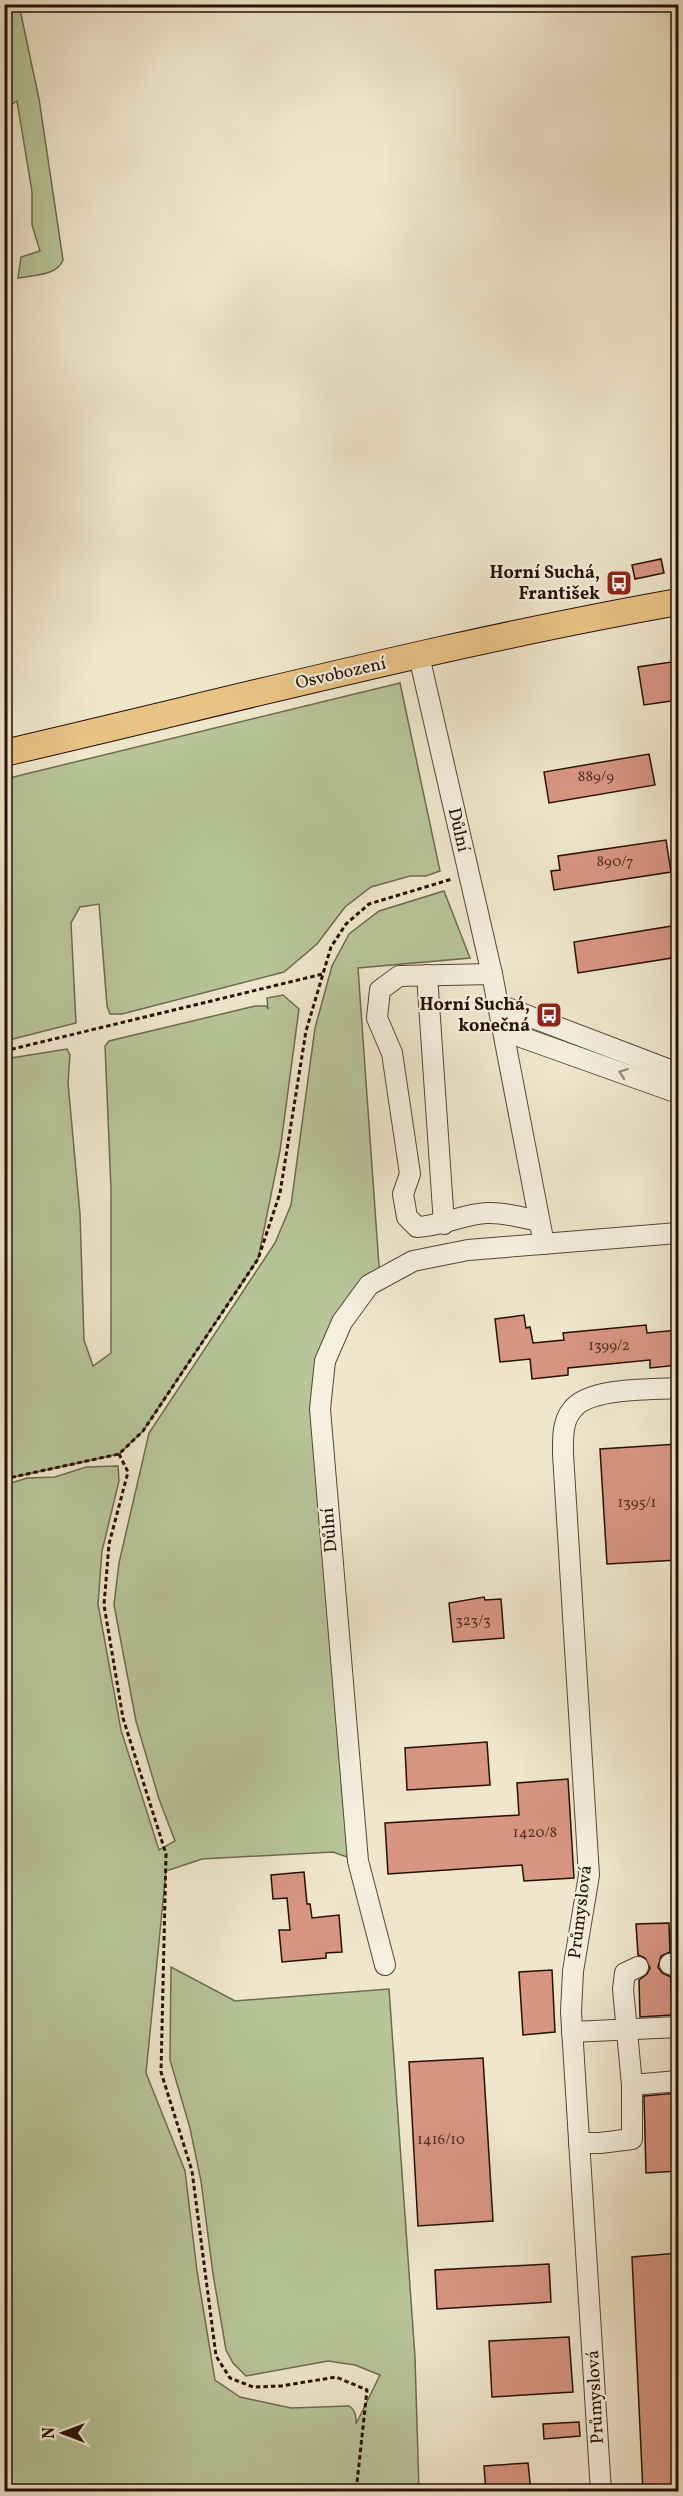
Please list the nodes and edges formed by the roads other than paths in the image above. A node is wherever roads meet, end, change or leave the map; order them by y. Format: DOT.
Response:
graph roads {
  1 [pos="678,602"];
  2 [pos="419,656"];
  3 [pos="4,753"];
  4 [pos="492,974"];
  5 [pos="427,975"];
  6 [pos="497,1004"];
  7 [pos="678,1073"];
  8 [pos="678,1093"];
  9 [pos="539,1221"];
  10 [pos="444,1224"];
  11 [pos="678,1233"];
  12 [pos="543,1244"];
  13 [pos="678,1388"];
  14 [pos="385,1965"];
  15 [pos="638,1967"];
  16 [pos="678,2027"];
  17 [pos="626,2029"];
  18 [pos="572,2032"];
  19 [pos="678,2081"];
  20 [pos="632,2085"];
  21 [pos="579,2143"];
  22 [pos="601,2492"];
  1 -- 2 [label="main road, Osvobození"];
  2 -- 3 [label="main road, Osvobození"];
  2 -- 4 [label="street, Důlní"];
  4 -- 5 [label="street"];
  4 -- 6 [label="street, Důlní"];
  5 -- 10 [label="street"];
  5 -- 10 [label="street"];
  6 -- 7 [label="street"];
  8 -- 6 [label="street, one-way"];
  6 -- 9 [label="street, Důlní"];
  9 -- 10 [label="street"];
  9 -- 12 [label="street, Důlní"];
  11 -- 12 [label="street, Důlní"];
  12 -- 14 [label="street, Důlní"];
  13 -- 18 [label="street, Průmyslová"];
  15 -- 17 [label="street"];
  16 -- 17 [label="street"];
  17 -- 18 [label="street"];
  17 -- 20 [label="street"];
  18 -- 21 [label="street, Průmyslová"];
  19 -- 20 [label="street"];
  20 -- 21 [label="street"];
  21 -- 22 [label="street, Průmyslová"];
}
